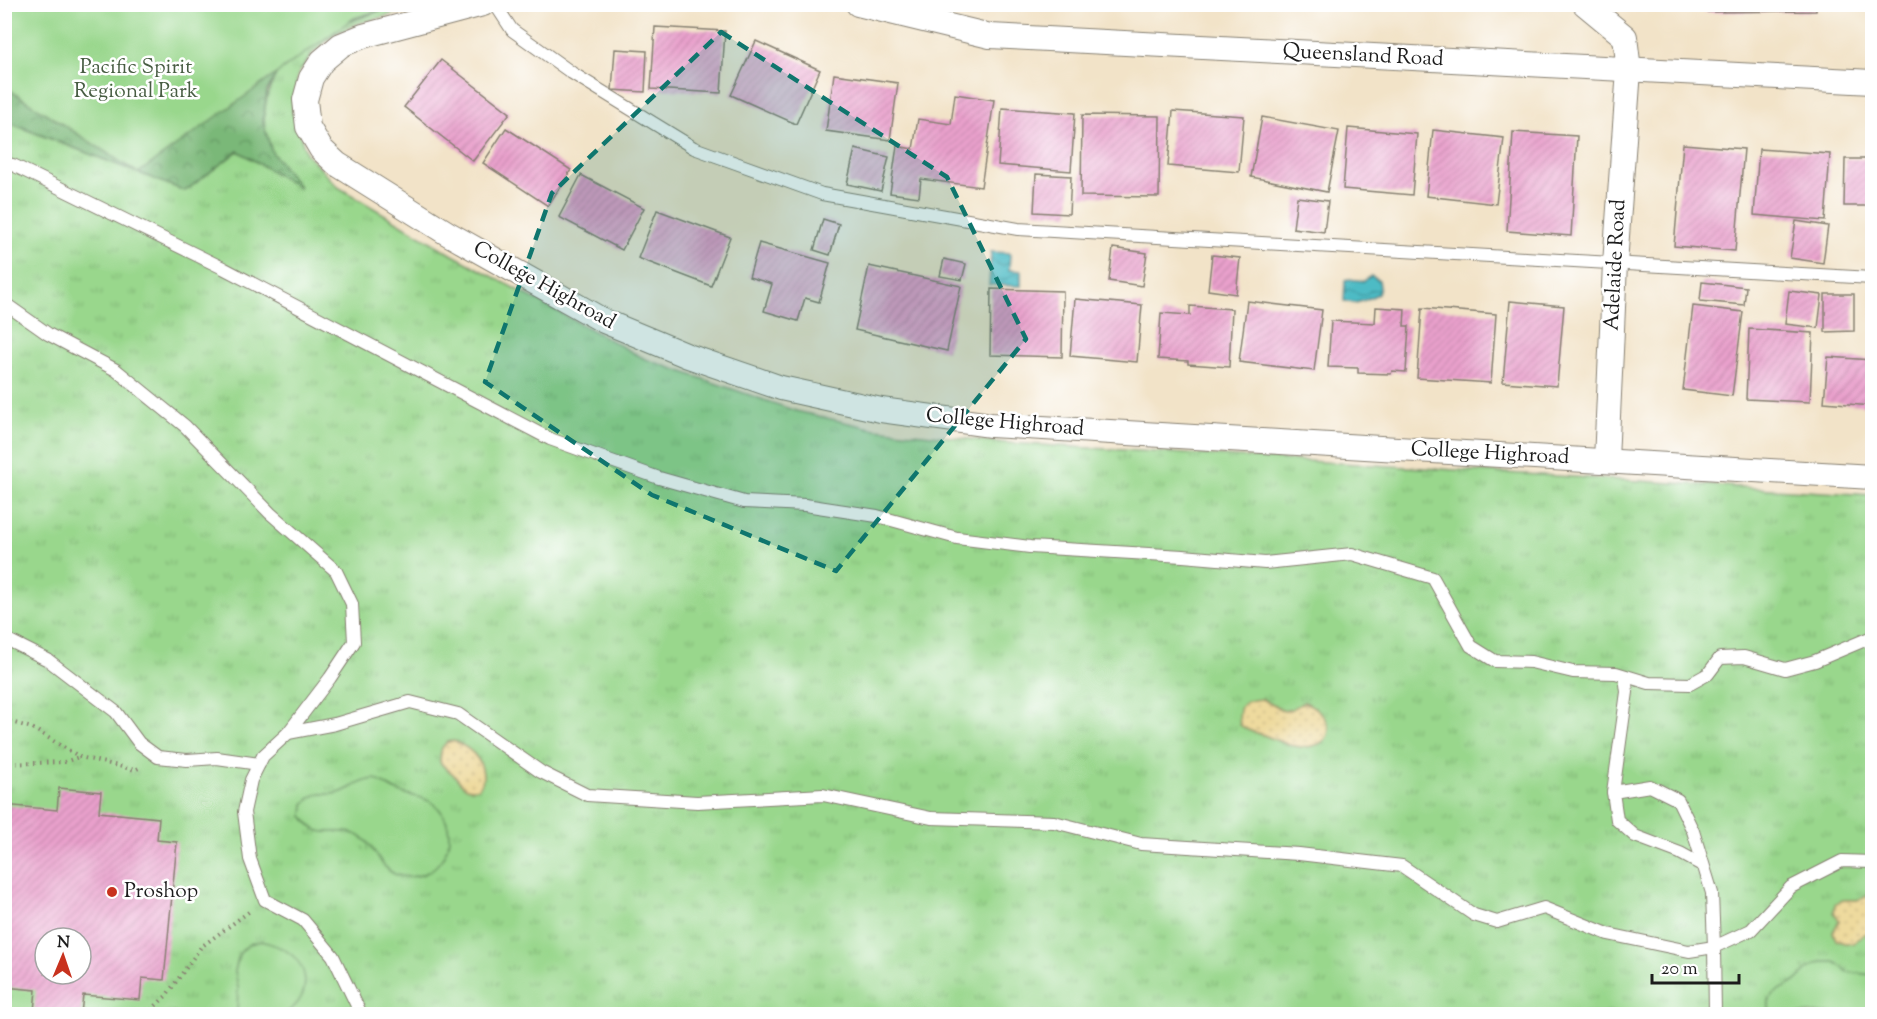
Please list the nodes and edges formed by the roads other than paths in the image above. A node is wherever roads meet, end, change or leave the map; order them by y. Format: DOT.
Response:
graph roads {
  1 [pos="483,4"];
  2 [pos="495,4"];
  3 [pos="858,4"];
  4 [pos="1585,4"];
  5 [pos="1629,70"];
  6 [pos="1872,82"];
  7 [pos="4,163"];
  8 [pos="1615,264"];
  9 [pos="1872,278"];
  10 [pos="4,303"];
  11 [pos="1605,460"];
  12 [pos="1872,477"];
  13 [pos="1872,637"];
  14 [pos="4,638"];
  15 [pos="1625,676"];
  16 [pos="288,733"];
  17 [pos="258,764"];
  18 [pos="1613,792"];
  19 [pos="1872,862"];
  20 [pos="1702,865"];
  21 [pos="1714,947"];
  22 [pos="360,1014"];
  23 [pos="1715,1014"];
  1 -- 11 [label="street, College Highroad"];
  2 -- 8 [label="lane"];
  3 -- 5 [label="street, Queensland Road"];
  4 -- 5 [label="street, Adelaide Road"];
  5 -- 6 [label="street, Queensland Road"];
  5 -- 8 [label="street, Adelaide Road"];
  7 -- 15 [label="lane"];
  8 -- 9 [label="lane"];
  8 -- 11 [label="street, Adelaide Road"];
  10 -- 16 [label="lane"];
  11 -- 12 [label="street, College Highroad"];
  13 -- 15 [label="lane"];
  14 -- 17 [label="lane"];
  15 -- 18 [label="lane"];
  16 -- 17 [label="lane"];
  16 -- 21 [label="lane"];
  17 -- 22 [label="lane"];
  18 -- 20 [label="lane"];
  18 -- 20 [label="lane"];
  19 -- 21 [label="lane"];
  20 -- 21 [label="lane"];
  21 -- 23 [label="lane"];
}
